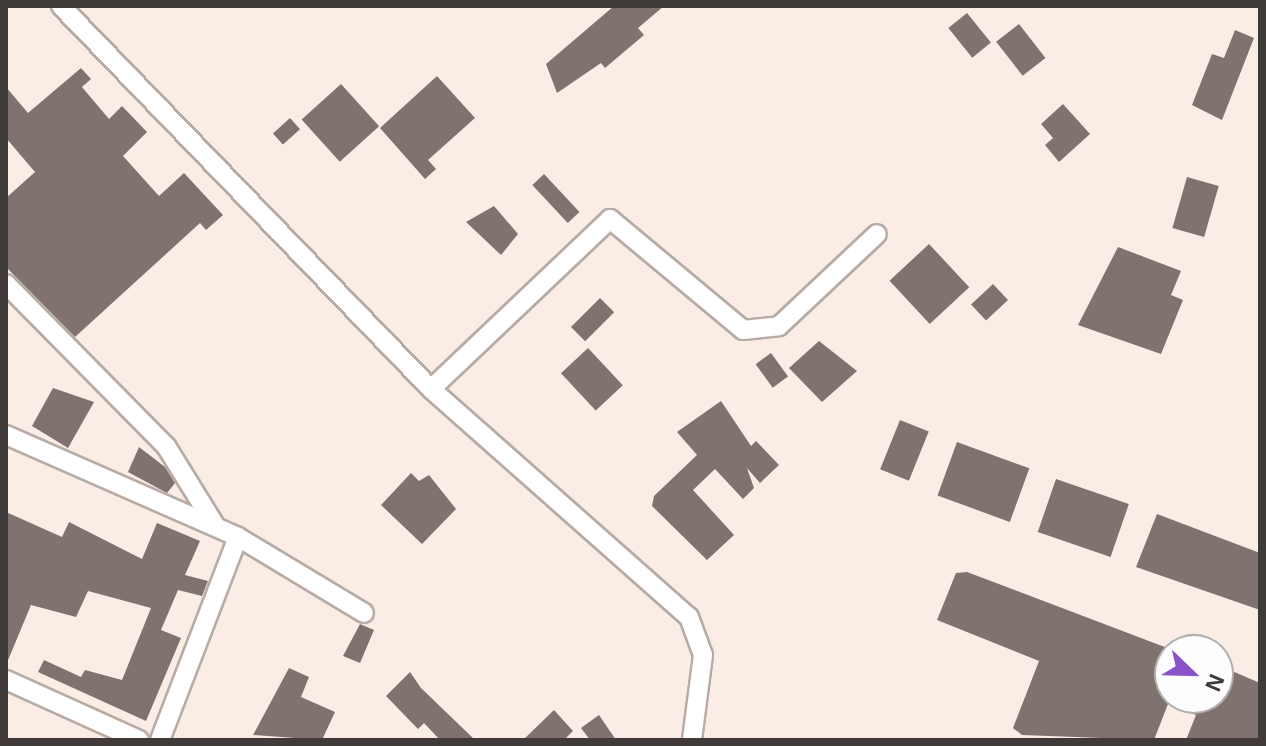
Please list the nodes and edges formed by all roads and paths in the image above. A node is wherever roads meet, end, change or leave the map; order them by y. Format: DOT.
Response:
graph roads {
  1 [pos="61,6"];
  2 [pos="877,234"];
  3 [pos="6,284"];
  4 [pos="431,389"];
  5 [pos="6,435"];
  6 [pos="216,527"];
  7 [pos="238,537"];
  8 [pos="364,613"];
  9 [pos="6,680"];
  10 [pos="139,740"];
  11 [pos="160,740"];
  12 [pos="692,740"];
  1 -- 4 [label="street"];
  2 -- 4 [label="street"];
  3 -- 6 [label="street"];
  4 -- 12 [label="street"];
  5 -- 6 [label="street"];
  6 -- 7 [label="street"];
  7 -- 8 [label="street"];
  7 -- 11 [label="street"];
  9 -- 10 [label="street"];
}
